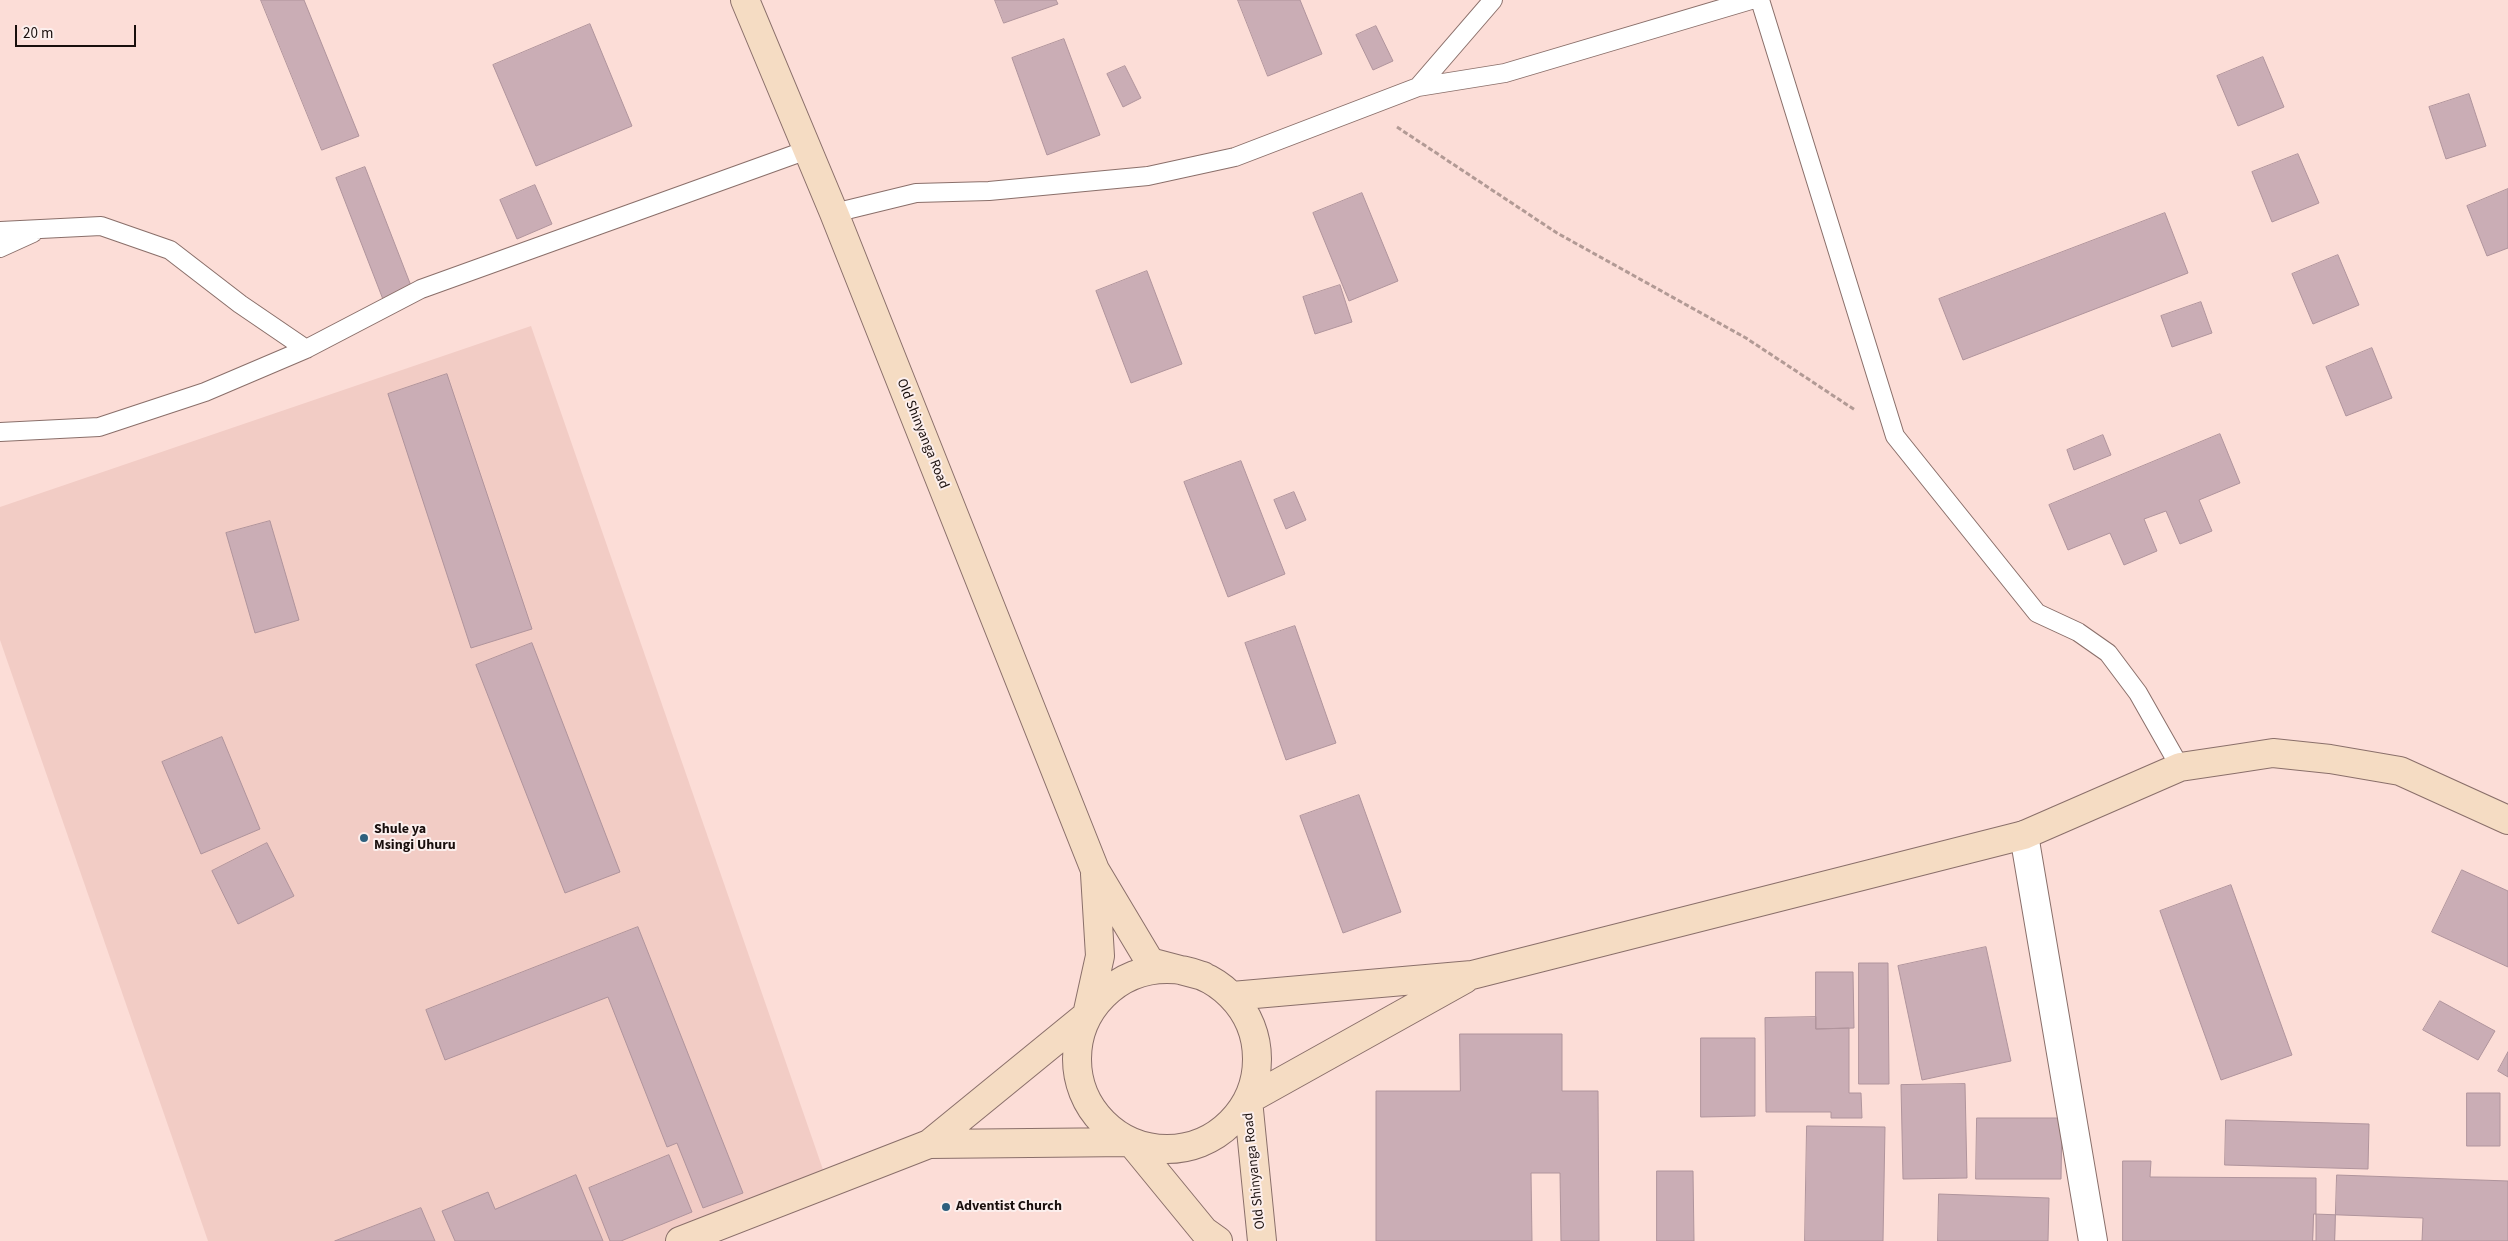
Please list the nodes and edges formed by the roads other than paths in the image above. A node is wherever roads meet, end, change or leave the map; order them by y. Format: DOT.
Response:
graph roads {
  1 [pos="745,0"];
  2 [pos="1494,0"];
  3 [pos="1751,0"];
  4 [pos="1760,0"];
  5 [pos="1418,87"];
  6 [pos="807,150"];
  7 [pos="834,213"];
  8 [pos="40,230"];
  9 [pos="0,231"];
  10 [pos="0,248"];
  11 [pos="306,348"];
  12 [pos="0,432"];
  13 [pos="2180,767"];
  14 [pos="2508,820"];
  15 [pos="2024,835"];
  16 [pos="1095,870"];
  17 [pos="1472,975"];
  18 [pos="1203,976"];
  19 [pos="1232,996"];
  20 [pos="1087,1016"];
  21 [pos="1248,1100"];
  22 [pos="1131,1142"];
  23 [pos="929,1144"];
  24 [pos="680,1241"];
  25 [pos="1218,1241"];
  26 [pos="1262,1241"];
  27 [pos="2093,1241"];
  1 -- 6 [label="street, Old Shinyanga Road"];
  2 -- 5 [label="lane"];
  3 -- 5 [label="lane"];
  4 -- 13 [label="lane"];
  5 -- 7 [label="lane"];
  6 -- 7 [label="street, Old Shinyanga Road"];
  6 -- 11 [label="lane"];
  7 -- 16 [label="street, Old Shinyanga Road"];
  8 -- 9 [label="lane"];
  8 -- 10 [label="lane"];
  8 -- 11 [label="lane"];
  11 -- 12 [label="lane"];
  13 -- 14 [label="street"];
  13 -- 15 [label="street"];
  15 -- 17 [label="street"];
  15 -- 27 [label="street"];
  16 -- 18 [label="street, Old Shinyanga Road"];
  16 -- 20 [label="street, Old Shinyanga Road"];
  17 -- 19 [label="street"];
  17 -- 21 [label="street"];
  18 -- 19 [label="street, Old Shinyanga Road"];
  18 -- 20 [label="street, Old Shinyanga Road"];
  19 -- 21 [label="street, Old Shinyanga Road"];
  20 -- 22 [label="street, Old Shinyanga Road"];
  20 -- 23 [label="street"];
  21 -- 22 [label="street, Old Shinyanga Road"];
  21 -- 26 [label="street, Old Shinyanga Road"];
  22 -- 23 [label="street"];
  22 -- 25 [label="street, Old Shinyanga Road"];
  23 -- 24 [label="street"];
}
